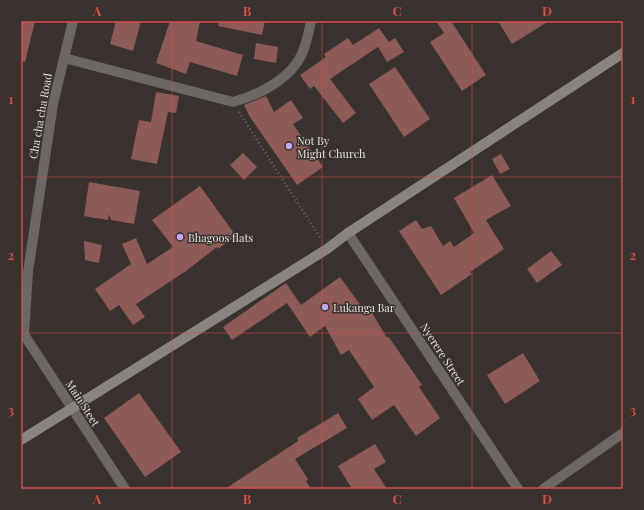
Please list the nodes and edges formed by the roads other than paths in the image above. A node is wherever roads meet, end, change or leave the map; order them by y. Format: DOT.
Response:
graph roads {
  1 [pos="73,21"];
  2 [pos="311,21"];
  3 [pos="623,53"];
  4 [pos="64,58"];
  5 [pos="348,233"];
  6 [pos="23,333"];
  7 [pos="72,408"];
  8 [pos="623,433"];
  9 [pos="21,440"];
  10 [pos="125,489"];
  11 [pos="518,489"];
  12 [pos="543,489"];
  1 -- 4 [label="street, Cha cha cha Road"];
  2 -- 4 [label="street"];
  3 -- 5 [label="main road"];
  4 -- 6 [label="street, Cha cha cha Road"];
  5 -- 7 [label="main road"];
  5 -- 11 [label="street, Nyerere Street"];
  6 -- 7 [label="street, Main Steet"];
  7 -- 9 [label="main road"];
  7 -- 10 [label="street, Main Steet"];
  8 -- 12 [label="street"];
}
